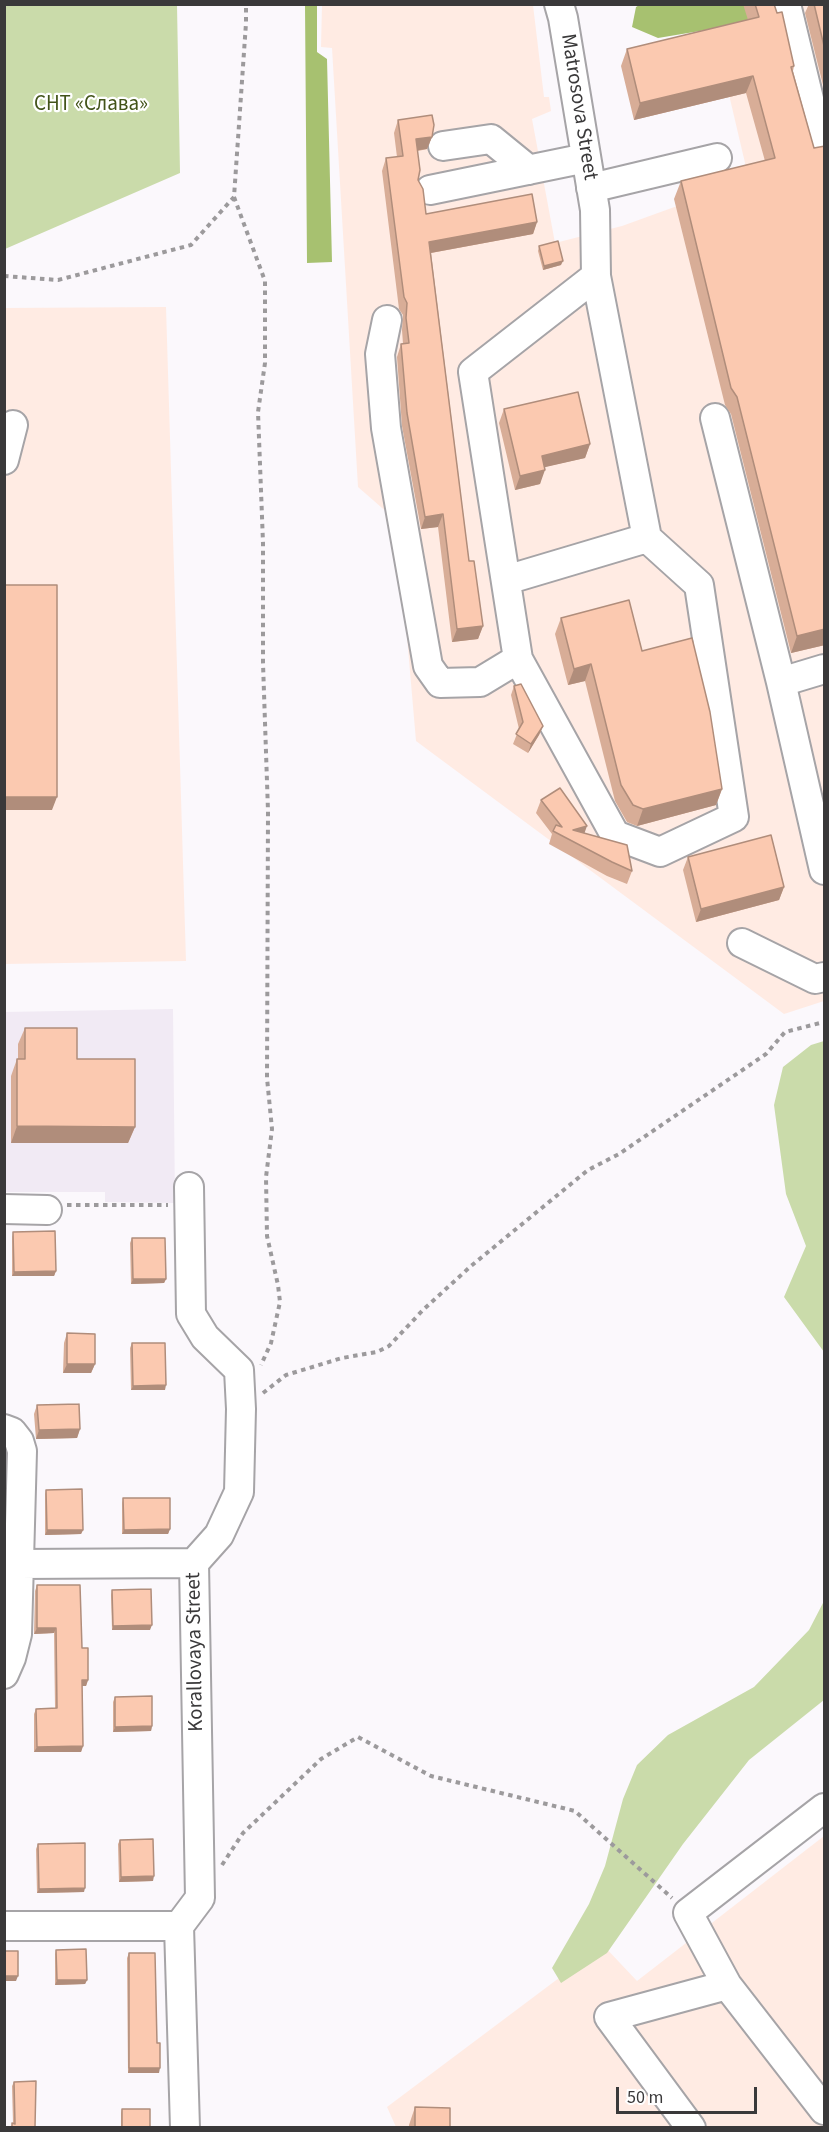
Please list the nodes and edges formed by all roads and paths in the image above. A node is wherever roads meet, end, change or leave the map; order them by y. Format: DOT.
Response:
graph roads {
  1 [pos="246,4"];
  2 [pos="558,4"];
  3 [pos="786,4"];
  4 [pos="818,136"];
  5 [pos="443,146"];
  6 [pos="586,158"];
  7 [pos="717,158"];
  8 [pos="529,170"];
  9 [pos="430,190"];
  10 [pos="234,197"];
  11 [pos="593,199"];
  12 [pos="4,276"];
  13 [pos="596,276"];
  14 [pos="387,320"];
  15 [pos="715,418"];
  16 [pos="13,424"];
  17 [pos="4,460"];
  18 [pos="647,538"];
  19 [pos="506,580"];
  20 [pos="518,659"];
  21 [pos="825,669"];
  22 [pos="781,682"];
  23 [pos="825,870"];
  24 [pos="742,943"];
  25 [pos="825,976"];
  26 [pos="825,1022"];
  27 [pos="189,1196"];
  28 [pos="4,1209"];
  29 [pos="47,1210"];
  30 [pos="259,1369"];
  31 [pos="241,1409"];
  32 [pos="4,1429"];
  33 [pos="194,1563"];
  34 [pos="19,1564"];
  35 [pos="4,1674"];
  36 [pos="825,1808"];
  37 [pos="200,1898"];
  38 [pos="688,1913"];
  39 [pos="4,1926"];
  40 [pos="179,1926"];
  41 [pos="727,1985"];
  42 [pos="825,2110"];
  43 [pos="185,2127"];
  44 [pos="691,2127"];
  1 -- 10 [label="path"];
  2 -- 6 [label="street, Matrosova Street"];
  3 -- 4 [label="street"];
  5 -- 8 [label="street"];
  6 -- 8 [label="street"];
  6 -- 11 [label="street, Matrosova Street"];
  7 -- 11 [label="street"];
  8 -- 9 [label="street"];
  10 -- 12 [label="path"];
  10 -- 30 [label="path"];
  11 -- 13 [label="street, Matrosova Street"];
  13 -- 18 [label="street, Matrosova Street"];
  13 -- 19 [label="street"];
  14 -- 20 [label="street"];
  15 -- 22 [label="street"];
  16 -- 17 [label="street"];
  18 -- 19 [label="street"];
  18 -- 20 [label="street"];
  19 -- 20 [label="street"];
  21 -- 22 [label="street"];
  22 -- 23 [label="street"];
  24 -- 25 [label="street"];
  26 -- 31 [label="path"];
  27 -- 29 [label="path"];
  27 -- 31 [label="street, Korallovaya Street"];
  28 -- 29 [label="street"];
  31 -- 33 [label="street, Korallovaya Street"];
  32 -- 34 [label="street"];
  33 -- 34 [label="street"];
  33 -- 37 [label="street, Korallovaya Street"];
  34 -- 35 [label="street"];
  36 -- 38 [label="street"];
  37 -- 38 [label="path"];
  37 -- 40 [label="street"];
  38 -- 41 [label="street"];
  39 -- 40 [label="street"];
  40 -- 43 [label="street"];
  41 -- 42 [label="street"];
  41 -- 44 [label="street"];
}
